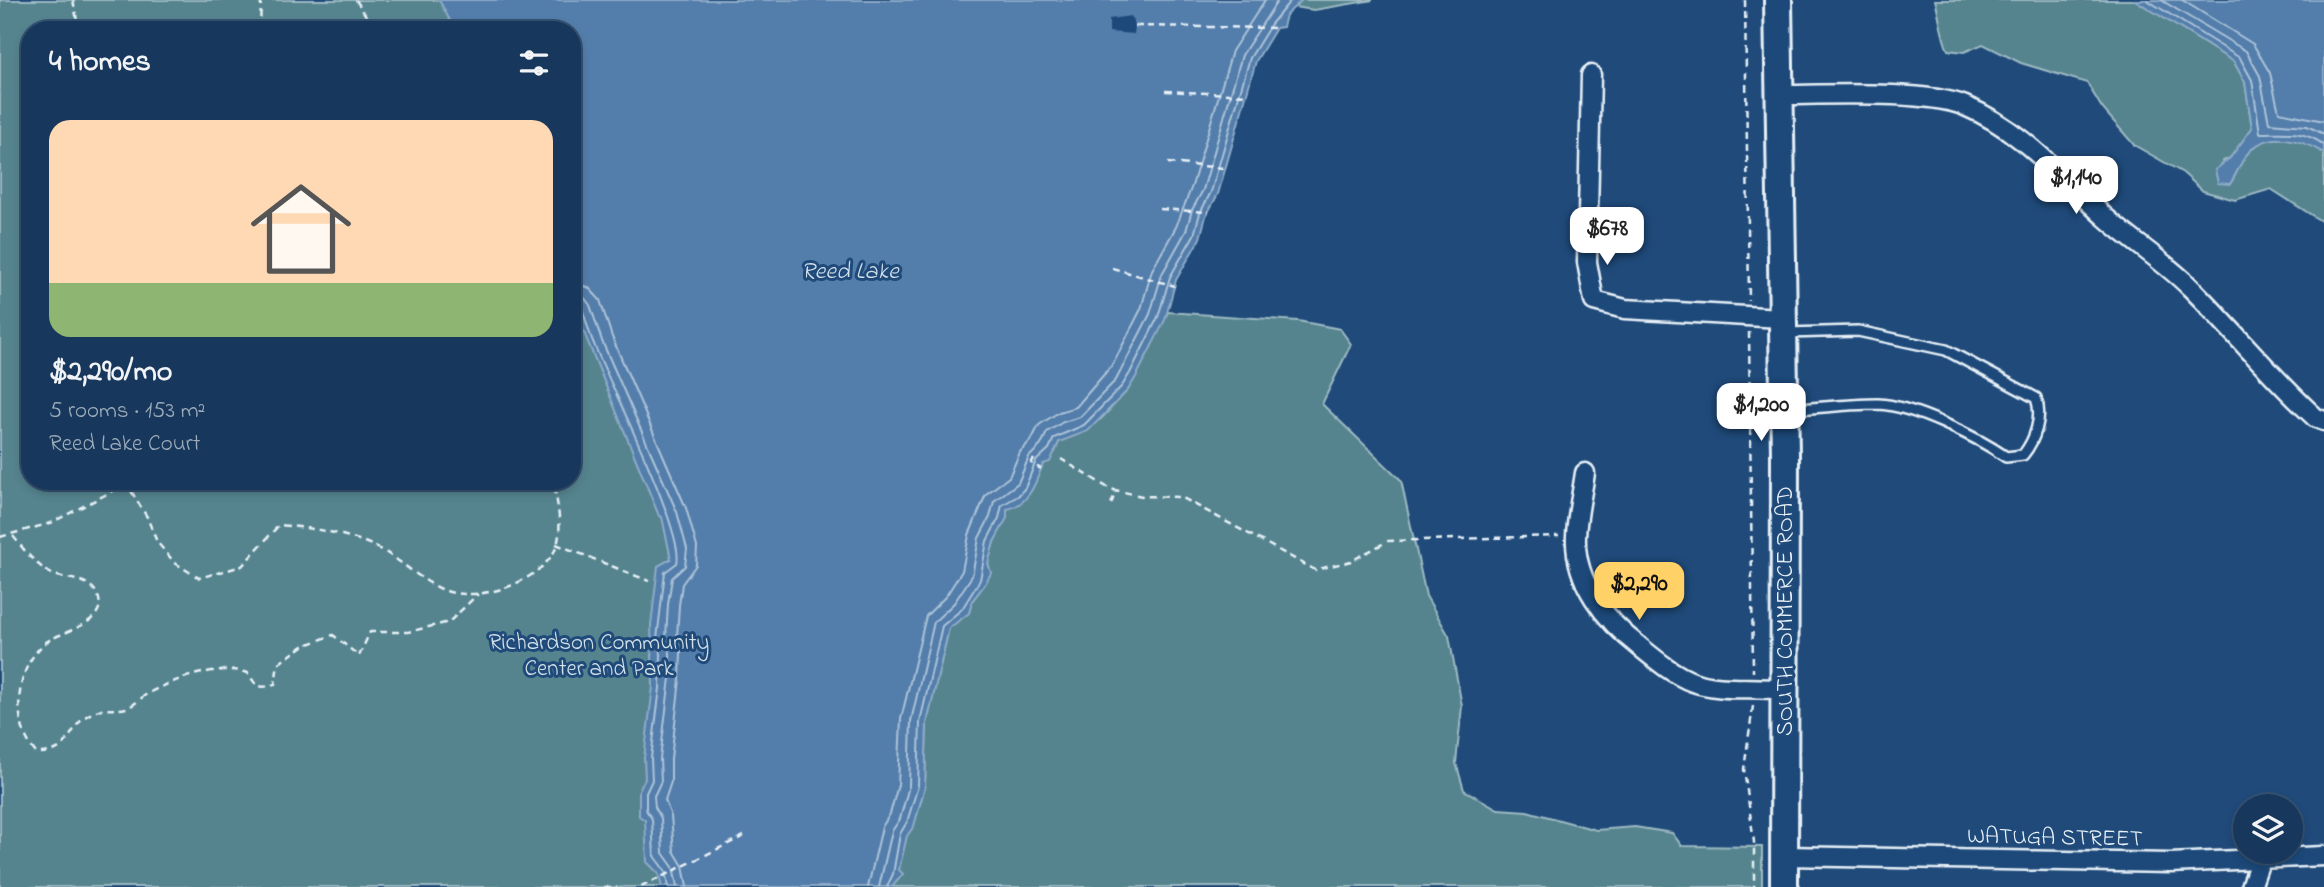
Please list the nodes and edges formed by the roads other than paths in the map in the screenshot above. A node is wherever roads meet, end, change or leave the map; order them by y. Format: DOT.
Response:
graph roads {
  1 [pos="1778,0"];
  2 [pos="1591,75"];
  3 [pos="1779,95"];
  4 [pos="1781,326"];
  5 [pos="1784,410"];
  6 [pos="2324,421"];
  7 [pos="1585,473"];
  8 [pos="1783,690"];
  9 [pos="1785,856"];
  10 [pos="2324,856"];
  11 [pos="2303,858"];
  12 [pos="2233,862"];
  13 [pos="2259,864"];
  14 [pos="1784,887"];
  15 [pos="2251,887"];
  1 -- 3 [label="street, SOUTH COMMERCE ROAD"];
  2 -- 4 [label="street"];
  3 -- 4 [label="street, SOUTH COMMERCE ROAD"];
  3 -- 6 [label="street"];
  4 -- 5 [label="street, SOUTH COMMERCE ROAD"];
  4 -- 5 [label="lane"];
  5 -- 8 [label="street, SOUTH COMMERCE ROAD"];
  7 -- 8 [label="street"];
  8 -- 9 [label="street, SOUTH COMMERCE ROAD"];
  9 -- 12 [label="street, WATUGA STREET"];
  9 -- 14 [label="street, SOUTH COMMERCE ROAD"];
  10 -- 11 [label="street, WATUGA STREET"];
  13 -- 15 [label="street"];
}
